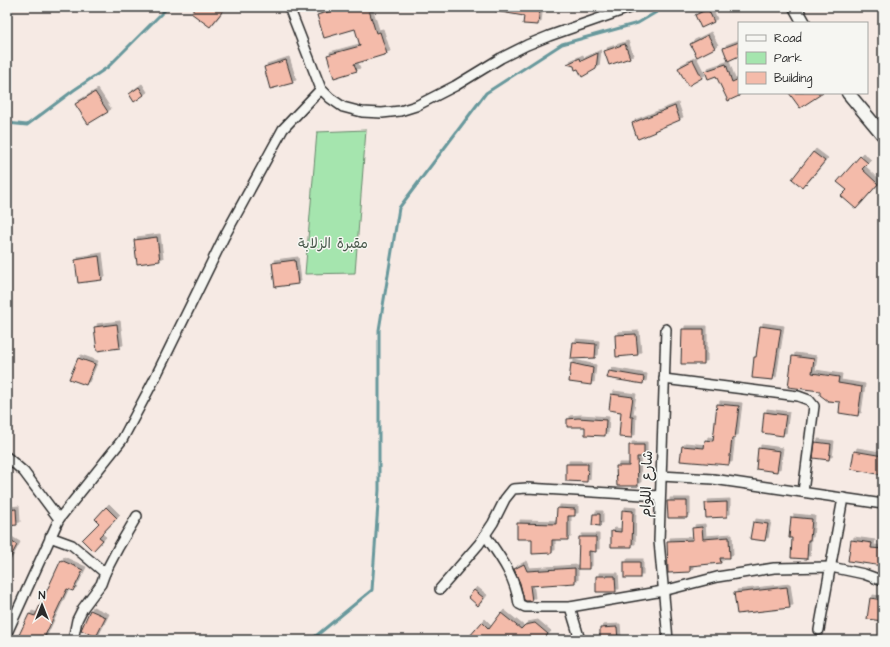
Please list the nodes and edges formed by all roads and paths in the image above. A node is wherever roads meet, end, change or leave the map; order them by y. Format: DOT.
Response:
graph roads {
  1 [pos="289,7"];
  2 [pos="601,7"];
  3 [pos="632,7"];
  4 [pos="798,8"];
  5 [pos="608,15"];
  6 [pos="804,22"];
  7 [pos="322,88"];
  8 [pos="849,94"];
  9 [pos="883,136"];
  10 [pos="666,329"];
  11 [pos="664,379"];
  12 [pos="7,456"];
  13 [pos="661,476"];
  14 [pos="803,492"];
  15 [pos="660,496"];
  16 [pos="842,498"];
  17 [pos="883,504"];
  18 [pos="137,516"];
  19 [pos="59,519"];
  20 [pos="485,535"];
  21 [pos="50,537"];
  22 [pos="831,567"];
  23 [pos="105,573"];
  24 [pos="883,581"];
  25 [pos="440,589"];
  26 [pos="663,591"];
  27 [pos="570,606"];
  28 [pos="819,630"];
  29 [pos="7,633"];
  30 [pos="73,640"];
  31 [pos="580,640"];
  32 [pos="668,640"];
  1 -- 7 [label="street"];
  2 -- 5 [label="street"];
  3 -- 5 [label="street"];
  4 -- 6 [label="main road"];
  5 -- 7 [label="street"];
  7 -- 19 [label="street"];
  8 -- 9 [label="main road"];
  10 -- 11 [label="street, شارع اللوام"];
  11 -- 13 [label="street, شارع اللوام"];
  11 -- 14 [label="street"];
  12 -- 19 [label="street"];
  13 -- 14 [label="street"];
  13 -- 15 [label="street, شارع اللوام"];
  14 -- 16 [label="street"];
  15 -- 20 [label="street"];
  15 -- 26 [label="street, شارع اللوام"];
  16 -- 17 [label="street"];
  16 -- 22 [label="street"];
  18 -- 23 [label="street"];
  19 -- 21 [label="street"];
  20 -- 25 [label="street"];
  20 -- 27 [label="street"];
  21 -- 23 [label="street"];
  21 -- 29 [label="street"];
  22 -- 24 [label="street"];
  22 -- 26 [label="street"];
  22 -- 28 [label="street"];
  23 -- 30 [label="street"];
  26 -- 27 [label="street"];
  26 -- 32 [label="street, شارع اللوام"];
  27 -- 31 [label="street"];
}
